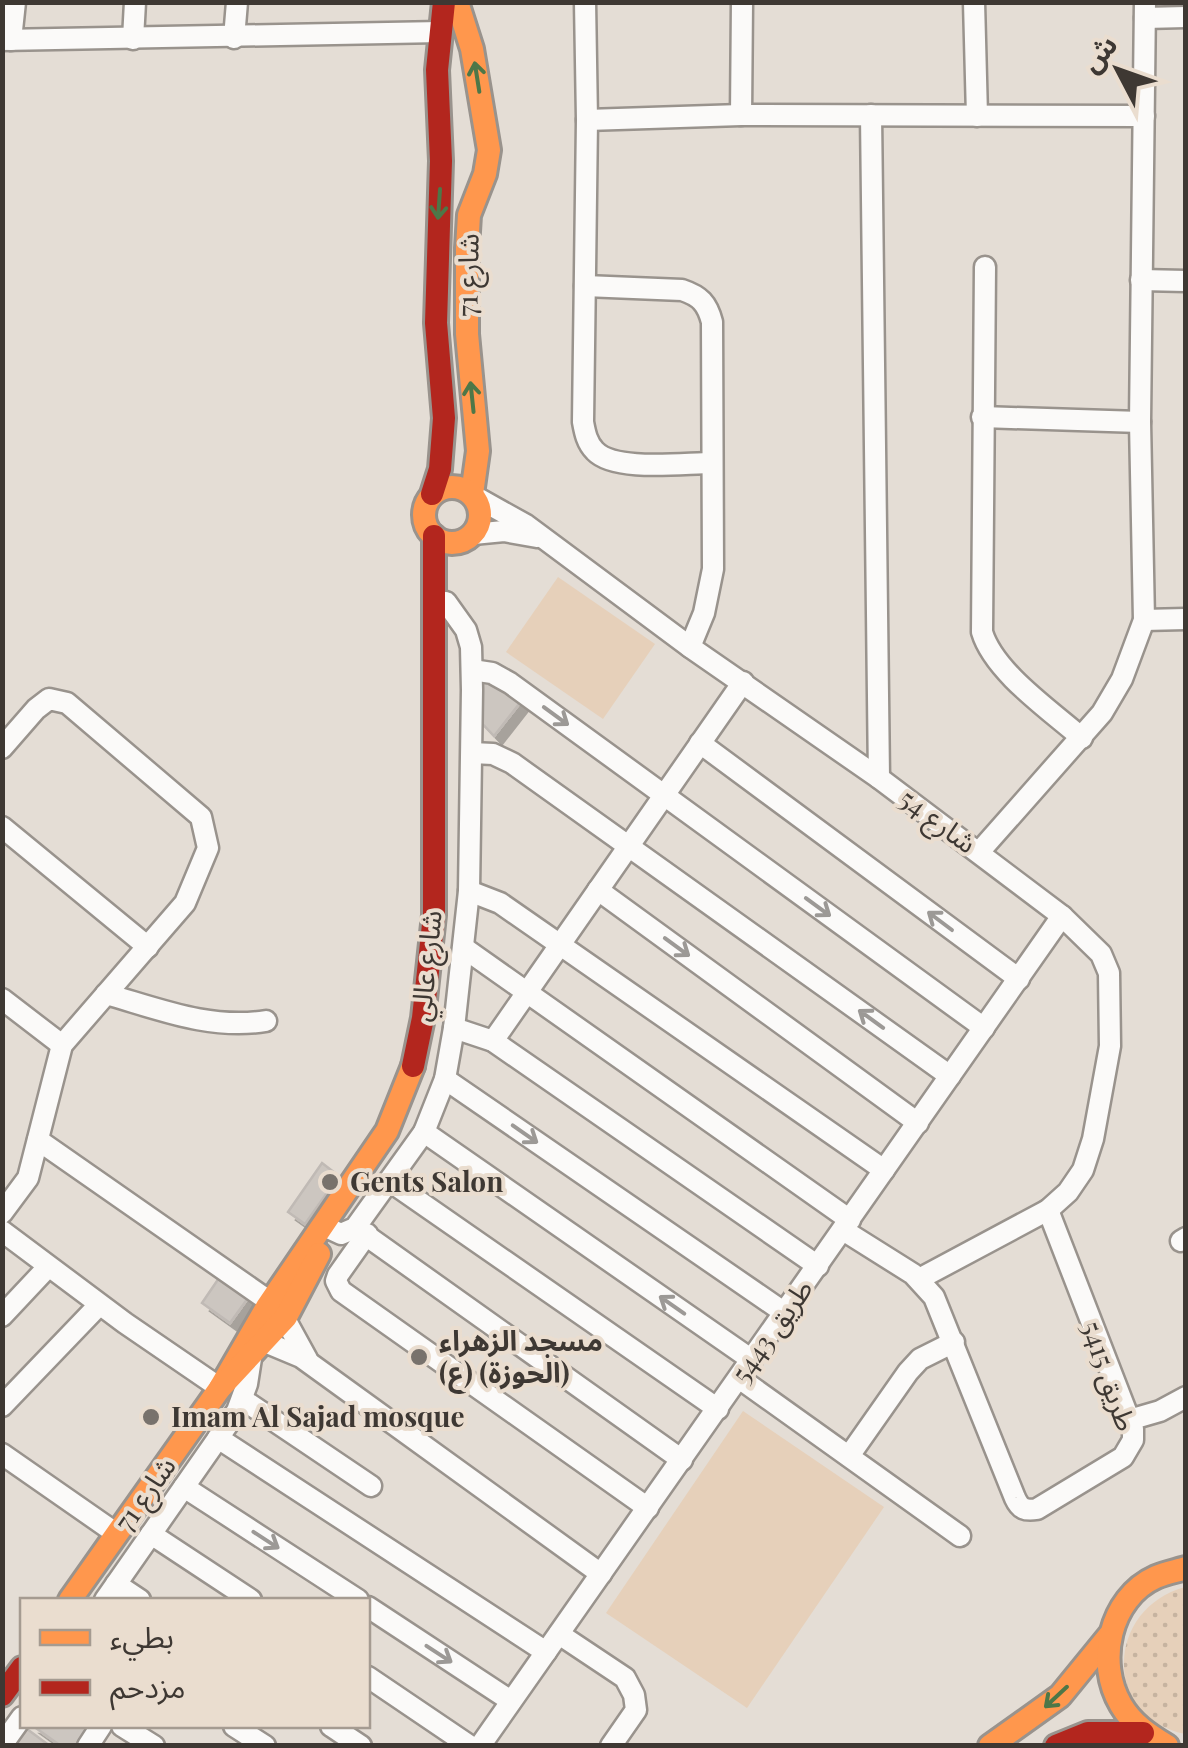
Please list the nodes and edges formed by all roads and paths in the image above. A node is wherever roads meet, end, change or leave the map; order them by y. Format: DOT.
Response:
graph roads {
  1 [pos="16,2"];
  2 [pos="135,2"];
  3 [pos="237,2"];
  4 [pos="444,2"];
  5 [pos="457,2"];
  6 [pos="585,2"];
  7 [pos="742,2"];
  8 [pos="974,2"];
  9 [pos="1145,10"];
  10 [pos="1186,17"];
  11 [pos="441,32"];
  12 [pos="234,38"];
  13 [pos="7,40"];
  14 [pos="133,40"];
  15 [pos="741,115"];
  16 [pos="871,115"];
  17 [pos="977,116"];
  18 [pos="1144,116"];
  19 [pos="587,120"];
  20 [pos="985,266"];
  21 [pos="1141,280"];
  22 [pos="1186,281"];
  23 [pos="586,286"];
  24 [pos="982,417"];
  25 [pos="1140,422"];
  26 [pos="712,463"];
  27 [pos="432,494"];
  28 [pos="473,495"];
  29 [pos="434,536"];
  30 [pos="468,538"];
  31 [pos="544,539"];
  32 [pos="446,602"];
  33 [pos="1186,618"];
  34 [pos="1144,620"];
  35 [pos="690,647"];
  36 [pos="472,670"];
  37 [pos="743,682"];
  38 [pos="432,683"];
  39 [pos="1082,738"];
  40 [pos="700,743"];
  41 [pos="2,748"];
  42 [pos="472,753"];
  43 [pos="879,778"];
  44 [pos="663,795"];
  45 [pos="2,827"];
  46 [pos="629,845"];
  47 [pos="980,851"];
  48 [pos="598,890"];
  49 [pos="469,891"];
  50 [pos="1062,916"];
  51 [pos="560,944"];
  52 [pos="148,947"];
  53 [pos="464,948"];
  54 [pos="1018,979"];
  55 [pos="527,992"];
  56 [pos="106,994"];
  57 [pos="2,999"];
  58 [pos="266,1021"];
  59 [pos="454,1028"];
  60 [pos="984,1028"];
  61 [pos="493,1041"];
  62 [pos="62,1045"];
  63 [pos="950,1076"];
  64 [pos="445,1079"];
  65 [pos="918,1123"];
  66 [pos="424,1132"];
  67 [pos="38,1140"];
  68 [pos="884,1170"];
  69 [pos="391,1182"];
  70 [pos="1048,1210"];
  71 [pos="2,1213"];
  72 [pos="847,1225"];
  73 [pos="326,1227"];
  74 [pos="361,1231"];
  75 [pos="2,1232"];
  76 [pos="818,1266"];
  77 [pos="48,1268"];
  78 [pos="919,1279"];
  79 [pos="99,1305"];
  80 [pos="278,1309"];
  81 [pos="785,1313"];
  82 [pos="2,1316"];
  83 [pos="255,1342"];
  84 [pos="954,1342"];
  85 [pos="309,1362"];
  86 [pos="745,1369"];
  87 [pos="220,1388"];
  88 [pos="1186,1397"];
  89 [pos="242,1399"];
  90 [pos="2,1406"];
  91 [pos="718,1409"];
  92 [pos="200,1416"];
  93 [pos="1129,1420"];
  94 [pos="215,1442"];
  95 [pos="2,1454"];
  96 [pos="850,1456"];
  97 [pos="682,1460"];
  98 [pos="370,1486"];
  99 [pos="184,1487"];
  100 [pos="648,1508"];
  101 [pos="117,1534"];
  102 [pos="151,1534"];
  103 [pos="960,1536"];
  104 [pos="1186,1568"];
  105 [pos="601,1574"];
  106 [pos="110,1592"];
  107 [pos="71,1598"];
  108 [pos="248,1598"];
  109 [pos="355,1598"];
  110 [pos="370,1608"];
  111 [pos="558,1634"];
  112 [pos="1109,1636"];
  113 [pos="546,1652"];
  114 [pos="20,1671"];
  115 [pos="370,1679"];
  116 [pos="3,1695"];
  117 [pos="511,1700"];
  118 [pos="20,1720"];
  119 [pos="125,1728"];
  120 [pos="237,1728"];
  121 [pos="334,1728"];
  122 [pos="1144,1733"];
  123 [pos="2,1745"];
  124 [pos="154,1746"];
  125 [pos="264,1746"];
  126 [pos="361,1746"];
  127 [pos="470,1746"];
  128 [pos="480,1746"];
  129 [pos="612,1746"];
  130 [pos="990,1746"];
  131 [pos="1056,1746"];
  132 [pos="1168,1746"];
  1 -- 13 [label="street"];
  2 -- 14 [label="street"];
  3 -- 12 [label="street"];
  4 -- 11 [label="street, شارع 71"];
  28 -- 5 [label="street, شارع 71, one-way"];
  6 -- 19 [label="street"];
  7 -- 15 [label="street"];
  8 -- 17 [label="street"];
  9 -- 10 [label="street"];
  9 -- 18 [label="street"];
  11 -- 12 [label="street"];
  11 -- 27 [label="street, شارع 71, one-way"];
  12 -- 14 [label="street"];
  13 -- 14 [label="street"];
  15 -- 16 [label="street"];
  15 -- 19 [label="street"];
  16 -- 17 [label="street"];
  16 -- 43 [label="street"];
  17 -- 18 [label="street"];
  18 -- 21 [label="street"];
  19 -- 23 [label="street"];
  20 -- 24 [label="street"];
  21 -- 22 [label="street"];
  21 -- 25 [label="street"];
  23 -- 26 [label="street"];
  23 -- 26 [label="street"];
  24 -- 25 [label="street"];
  24 -- 39 [label="street"];
  25 -- 34 [label="street"];
  26 -- 35 [label="street"];
  27 -- 28 [label="street"];
  27 -- 29 [label="street"];
  28 -- 30 [label="street"];
  28 -- 31 [label="street, شارع 54"];
  29 -- 30 [label="street"];
  29 -- 38 [label="street, شارع عالي"];
  30 -- 31 [label="street, شارع 54"];
  30 -- 32 [label="street, شارع عالي"];
  31 -- 35 [label="street, شارع 54"];
  32 -- 36 [label="street"];
  32 -- 38 [label="street, شارع عالي"];
  33 -- 34 [label="street"];
  34 -- 39 [label="street"];
  35 -- 37 [label="street, شارع 54"];
  36 -- 42 [label="street"];
  36 -- 44 [label="street, one-way"];
  37 -- 40 [label="street"];
  37 -- 43 [label="street, شارع 54"];
  38 -- 73 [label="street, شارع عالي"];
  39 -- 47 [label="street"];
  40 -- 44 [label="street"];
  54 -- 40 [label="street, one-way"];
  41 -- 52 [label="street"];
  42 -- 46 [label="street"];
  42 -- 49 [label="street"];
  43 -- 47 [label="street, شارع 54"];
  44 -- 46 [label="street"];
  44 -- 60 [label="street, one-way"];
  45 -- 52 [label="street"];
  46 -- 48 [label="street"];
  63 -- 46 [label="street, one-way"];
  47 -- 50 [label="street, شارع 54"];
  48 -- 51 [label="street"];
  48 -- 65 [label="street, one-way"];
  49 -- 51 [label="street"];
  49 -- 53 [label="street"];
  50 -- 54 [label="street, طريق 5443"];
  50 -- 70 [label="street, شارع 54"];
  51 -- 55 [label="street"];
  51 -- 68 [label="street"];
  52 -- 56 [label="street"];
  53 -- 55 [label="street, طريق 5415"];
  53 -- 59 [label="street"];
  54 -- 60 [label="street, طريق 5443"];
  55 -- 61 [label="street"];
  55 -- 72 [label="street, طريق 5415"];
  56 -- 58 [label="street"];
  56 -- 62 [label="street"];
  57 -- 62 [label="street"];
  59 -- 61 [label="street"];
  59 -- 64 [label="street"];
  60 -- 63 [label="street, طريق 5443"];
  61 -- 76 [label="street"];
  62 -- 67 [label="street"];
  63 -- 65 [label="street, طريق 5443"];
  64 -- 66 [label="street"];
  64 -- 81 [label="street, one-way"];
  65 -- 68 [label="street, طريق 5443"];
  66 -- 69 [label="street"];
  86 -- 66 [label="street, one-way"];
  67 -- 71 [label="street"];
  67 -- 80 [label="street"];
  68 -- 72 [label="street, طريق 5443"];
  69 -- 74 [label="street"];
  69 -- 91 [label="street"];
  70 -- 78 [label="street"];
  70 -- 93 [label="street, طريق 5415"];
  72 -- 76 [label="street, طريق 5443"];
  72 -- 78 [label="street, طريق 5415"];
  73 -- 74 [label="street"];
  73 -- 80 [label="street, شارع عالي"];
  74 -- 97 [label="street"];
  74 -- 100 [label="street"];
  75 -- 77 [label="street"];
  76 -- 81 [label="street, طريق 5443"];
  77 -- 79 [label="street"];
  77 -- 82 [label="street"];
  78 -- 84 [label="street, طريق 5415"];
  79 -- 87 [label="street"];
  79 -- 90 [label="street"];
  80 -- 83 [label="street, شارع عالي"];
  80 -- 85 [label="street"];
  81 -- 86 [label="street, طريق 5443"];
  83 -- 85 [label="street"];
  83 -- 87 [label="street, شارع عالي"];
  83 -- 89 [label="street"];
  84 -- 93 [label="street, طريق 5415"];
  84 -- 96 [label="street"];
  85 -- 105 [label="street"];
  86 -- 91 [label="street, طريق 5443"];
  86 -- 96 [label="street"];
  87 -- 92 [label="street, شارع 71"];
  88 -- 93 [label="street"];
  89 -- 94 [label="street"];
  89 -- 98 [label="street"];
  91 -- 97 [label="street, طريق 5443"];
  92 -- 94 [label="street"];
  92 -- 101 [label="street, شارع 71"];
  94 -- 99 [label="street"];
  94 -- 113 [label="street"];
  95 -- 101 [label="street"];
  96 -- 103 [label="street"];
  97 -- 100 [label="street, طريق 5443"];
  99 -- 102 [label="street"];
  99 -- 109 [label="street, one-way"];
  100 -- 105 [label="street, طريق 5443"];
  101 -- 107 [label="street, شارع 71"];
  102 -- 106 [label="street"];
  102 -- 108 [label="street"];
  104 -- 112 [label="street"];
  105 -- 111 [label="street, طريق 5443"];
  110 -- 117 [label="street, one-way"];
  111 -- 113 [label="street, طريق 5443"];
  111 -- 129 [label="street"];
  112 -- 122 [label="street"];
  112 -- 130 [label="street, one-way"];
  113 -- 117 [label="street, طريق 5443"];
  114 -- 116 [label="street"];
  115 -- 127 [label="street"];
  117 -- 128 [label="street, طريق 5443"];
  118 -- 123 [label="street"];
  119 -- 124 [label="street"];
  120 -- 125 [label="street"];
  121 -- 126 [label="street"];
  122 -- 131 [label="street"];
  122 -- 132 [label="street"];
}
